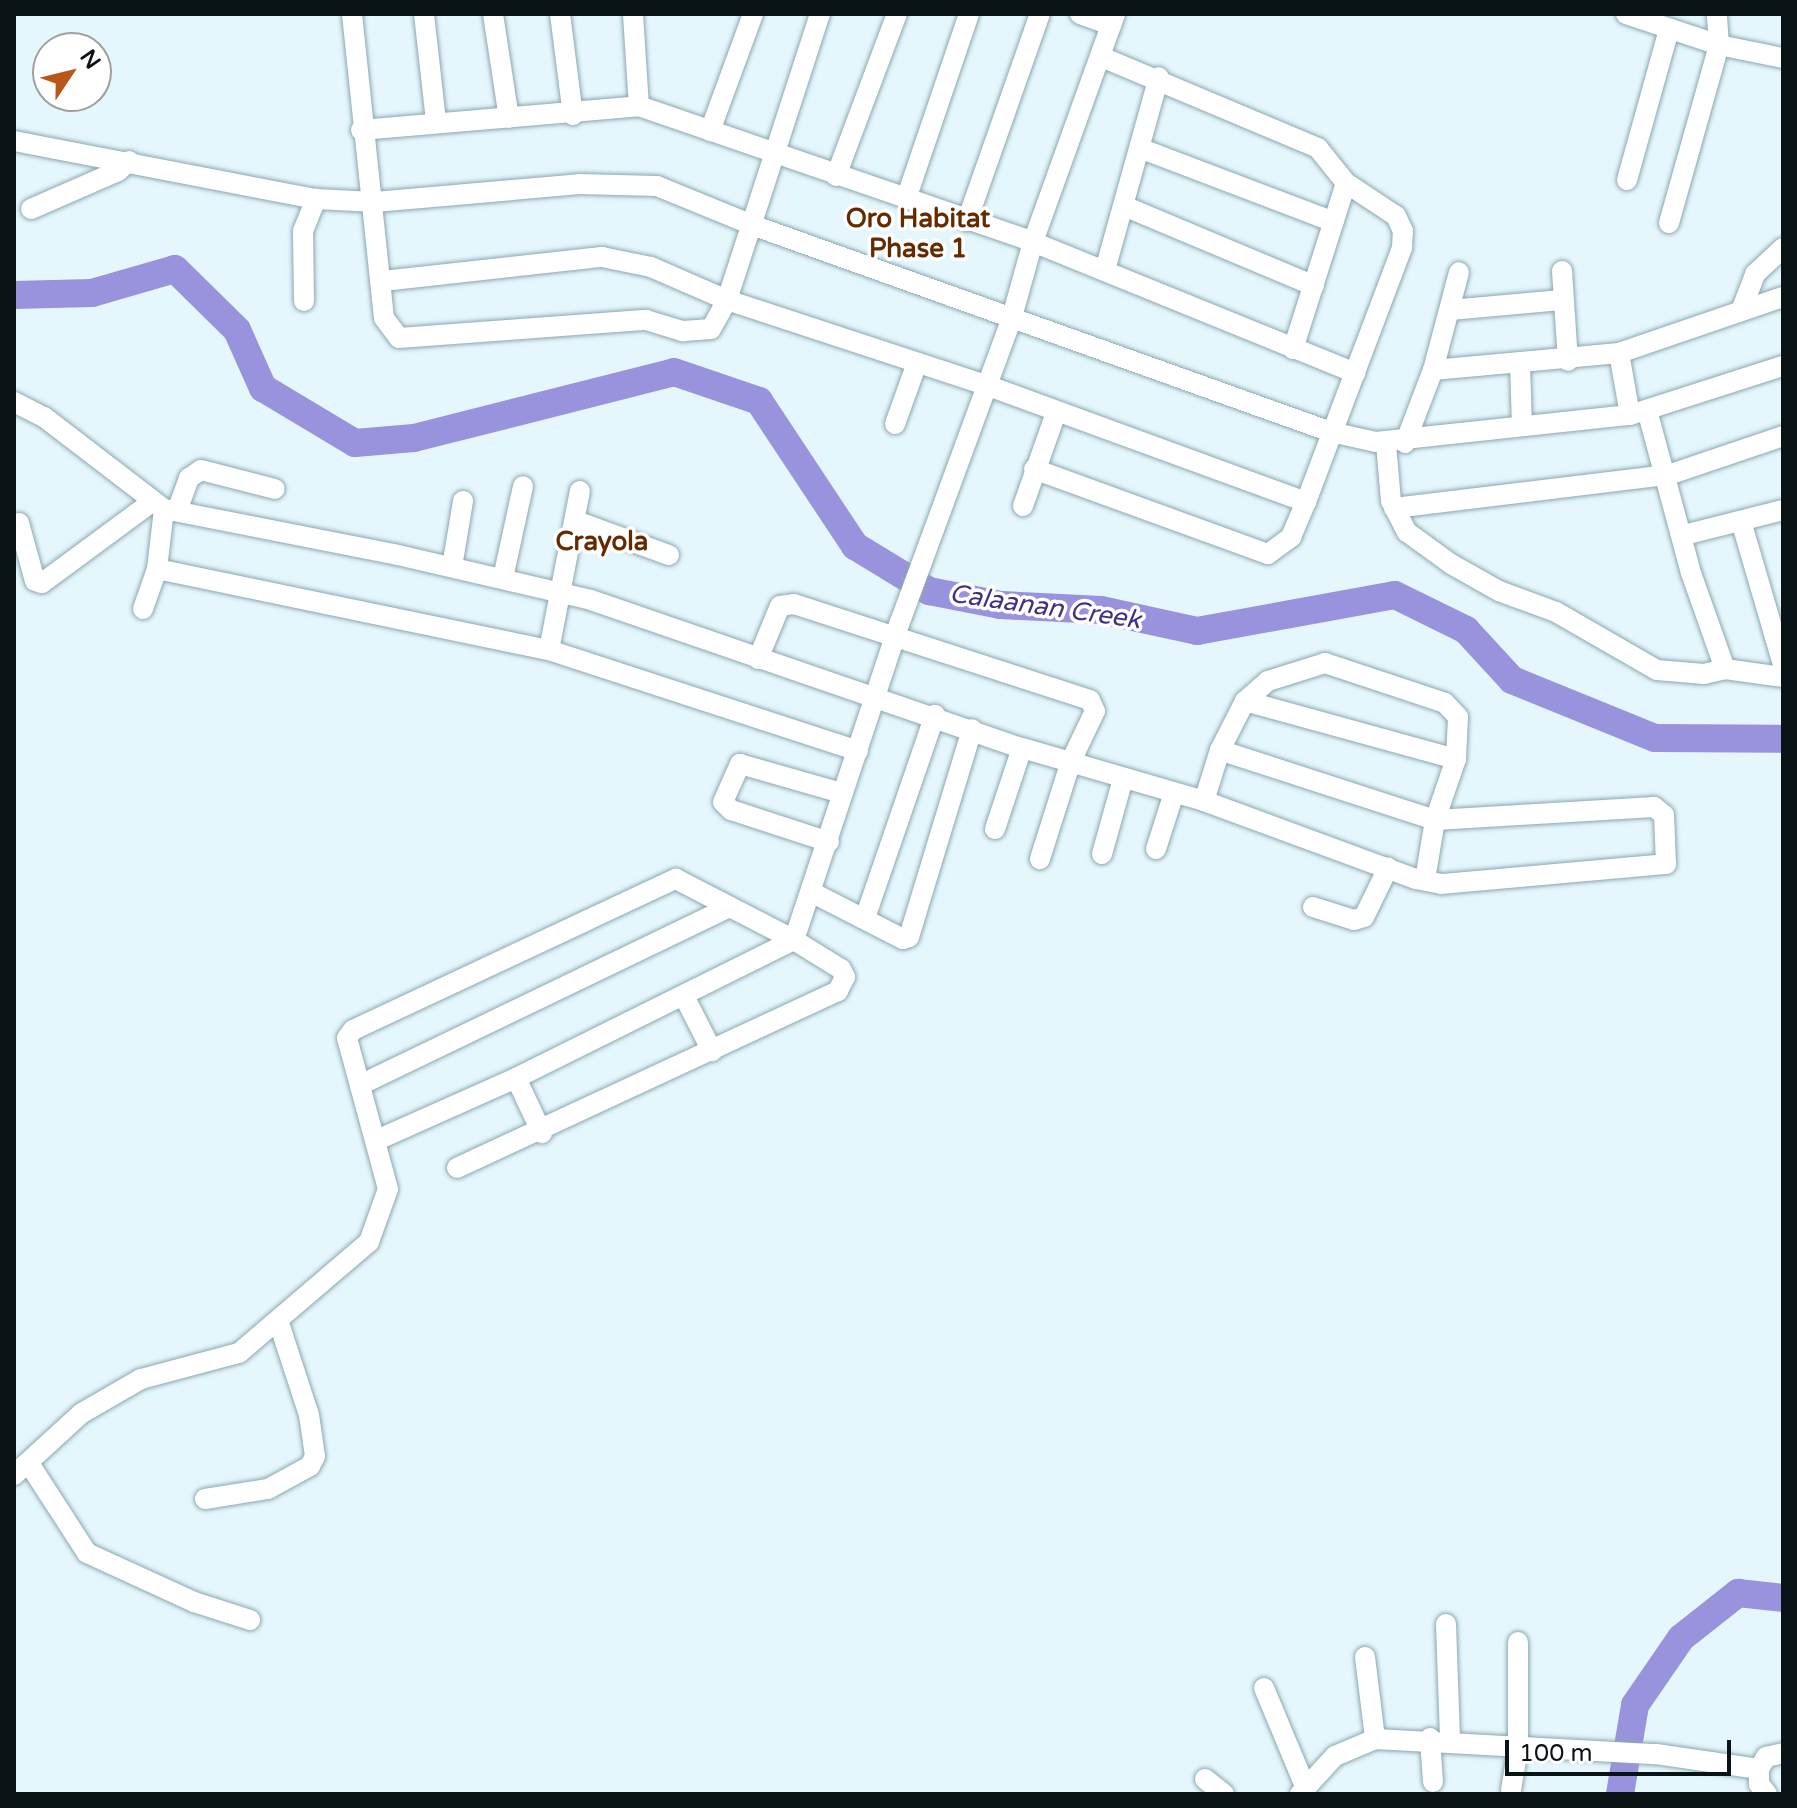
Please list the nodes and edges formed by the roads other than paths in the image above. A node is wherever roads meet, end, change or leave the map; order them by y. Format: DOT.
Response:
graph roads {
  1 [pos="352,14"];
  2 [pos="424,14"];
  3 [pos="493,14"];
  4 [pos="560,14"];
  5 [pos="633,14"];
  6 [pos="753,14"];
  7 [pos="820,14"];
  8 [pos="897,14"];
  9 [pos="969,14"];
  10 [pos="1040,14"];
  11 [pos="1080,14"];
  12 [pos="1626,14"];
  13 [pos="1717,14"];
  14 [pos="1113,19"];
  15 [pos="1669,30"];
  16 [pos="1719,45"];
  17 [pos="1101,57"];
  18 [pos="1783,58"];
  19 [pos="1159,77"];
  20 [pos="639,106"];
  21 [pos="573,115"];
  22 [pos="509,118"];
  23 [pos="436,121"];
  24 [pos="361,130"];
  25 [pos="710,131"];
  26 [pos="14,141"];
  27 [pos="1142,149"];
  28 [pos="777,154"];
  29 [pos="129,161"];
  30 [pos="836,176"];
  31 [pos="1627,180"];
  32 [pos="1346,183"];
  33 [pos="316,199"];
  34 [pos="906,199"];
  35 [pos="375,202"];
  36 [pos="1124,206"];
  37 [pos="31,209"];
  38 [pos="967,221"];
  39 [pos="1334,222"];
  40 [pos="1669,223"];
  41 [pos="752,225"];
  42 [pos="1033,242"];
  43 [pos="1783,248"];
  44 [pos="1105,270"];
  45 [pos="1562,271"];
  46 [pos="1459,272"];
  47 [pos="383,281"];
  48 [pos="1314,286"];
  49 [pos="1783,297"];
  50 [pos="727,300"];
  51 [pos="1562,300"];
  52 [pos="304,301"];
  53 [pos="1450,310"];
  54 [pos="1741,311"];
  55 [pos="1012,317"];
  56 [pos="1293,349"];
  57 [pos="1619,353"];
  58 [pos="1568,361"];
  59 [pos="917,363"];
  60 [pos="1520,363"];
  61 [pos="1783,366"];
  62 [pos="1433,370"];
  63 [pos="1355,373"];
  64 [pos="986,385"];
  65 [pos="14,402"];
  66 [pos="1056,413"];
  67 [pos="1639,413"];
  68 [pos="895,424"];
  69 [pos="1522,425"];
  70 [pos="1331,432"];
  71 [pos="1783,436"];
  72 [pos="1395,443"];
  73 [pos="1034,469"];
  74 [pos="1668,475"];
  75 [pos="523,486"];
  76 [pos="275,489"];
  77 [pos="580,491"];
  78 [pos="463,501"];
  79 [pos="1306,502"];
  80 [pos="1023,506"];
  81 [pos="165,507"];
  82 [pos="1394,508"];
  83 [pos="1783,510"];
  84 [pos="576,521"];
  85 [pos="1741,521"];
  86 [pos="19,523"];
  87 [pos="1684,535"];
  88 [pos="669,555"];
  89 [pos="452,567"];
  90 [pos="157,569"];
  91 [pos="503,578"];
  92 [pos="560,592"];
  93 [pos="143,609"];
  94 [pos="898,629"];
  95 [pos="549,650"];
  96 [pos="758,659"];
  97 [pos="1783,665"];
  98 [pos="1725,669"];
  99 [pos="1783,677"];
  100 [pos="878,697"];
  101 [pos="1245,701"];
  102 [pos="935,715"];
  103 [pos="972,729"];
  104 [pos="1022,748"];
  105 [pos="1220,750"];
  106 [pos="858,751"];
  107 [pos="1456,759"];
  108 [pos="1071,761"];
  109 [pos="1123,779"];
  110 [pos="842,793"];
  111 [pos="1174,793"];
  112 [pos="1204,801"];
  113 [pos="1435,820"];
  114 [pos="995,829"];
  115 [pos="829,842"];
  116 [pos="1156,849"];
  117 [pos="1102,854"];
  118 [pos="1040,859"];
  119 [pos="1388,868"];
  120 [pos="1425,880"];
  121 [pos="813,893"];
  122 [pos="730,907"];
  123 [pos="1313,907"];
  124 [pos="865,918"];
  125 [pos="794,940"];
  126 [pos="684,996"];
  127 [pos="712,1051"];
  128 [pos="516,1078"];
  129 [pos="362,1084"];
  130 [pos="542,1133"];
  131 [pos="377,1140"];
  132 [pos="457,1168"];
  133 [pos="279,1323"];
  134 [pos="22,1470"];
  135 [pos="205,1499"];
  136 [pos="250,1620"];
  137 [pos="1446,1624"];
  138 [pos="1518,1642"];
  139 [pos="1365,1657"];
  140 [pos="1264,1688"];
  141 [pos="1375,1739"];
  142 [pos="1440,1739"];
  143 [pos="1518,1748"];
  144 [pos="1783,1753"];
  145 [pos="1759,1769"];
  146 [pos="1205,1779"];
  147 [pos="1433,1782"];
  148 [pos="1302,1790"];
  149 [pos="1511,1790"];
  150 [pos="1224,1794"];
  151 [pos="1767,1794"];
  1 -- 24 [label="street"];
  2 -- 23 [label="street"];
  3 -- 22 [label="street"];
  4 -- 21 [label="street"];
  5 -- 20 [label="street"];
  6 -- 25 [label="street"];
  7 -- 28 [label="street"];
  8 -- 30 [label="street"];
  9 -- 34 [label="street"];
  10 -- 38 [label="street"];
  11 -- 14 [label="street"];
  12 -- 15 [label="street"];
  13 -- 16 [label="street"];
  14 -- 17 [label="street"];
  15 -- 16 [label="street"];
  15 -- 31 [label="street"];
  16 -- 18 [label="street"];
  16 -- 40 [label="street"];
  17 -- 19 [label="street"];
  17 -- 42 [label="street"];
  19 -- 27 [label="street"];
  19 -- 32 [label="street"];
  20 -- 21 [label="street"];
  20 -- 25 [label="street"];
  21 -- 22 [label="street"];
  22 -- 23 [label="street"];
  23 -- 24 [label="street"];
  24 -- 35 [label="street"];
  25 -- 28 [label="street"];
  26 -- 29 [label="street"];
  27 -- 36 [label="street"];
  27 -- 39 [label="street"];
  28 -- 30 [label="street"];
  28 -- 41 [label="street"];
  29 -- 33 [label="street"];
  29 -- 37 [label="street"];
  30 -- 34 [label="street"];
  32 -- 39 [label="street"];
  32 -- 63 [label="street"];
  33 -- 35 [label="street"];
  33 -- 52 [label="street"];
  34 -- 38 [label="street"];
  35 -- 41 [label="street"];
  35 -- 47 [label="street"];
  36 -- 44 [label="street"];
  36 -- 48 [label="street"];
  38 -- 42 [label="street"];
  39 -- 48 [label="street"];
  41 -- 50 [label="street"];
  41 -- 55 [label="street"];
  42 -- 44 [label="street"];
  42 -- 55 [label="street"];
  43 -- 54 [label="street"];
  44 -- 56 [label="street"];
  45 -- 51 [label="street"];
  46 -- 53 [label="street"];
  47 -- 50 [label="street"];
  47 -- 50 [label="street"];
  48 -- 56 [label="street"];
  49 -- 54 [label="street"];
  50 -- 59 [label="street"];
  51 -- 53 [label="street"];
  51 -- 58 [label="street"];
  53 -- 62 [label="street"];
  54 -- 57 [label="street"];
  55 -- 64 [label="street"];
  55 -- 70 [label="street"];
  56 -- 63 [label="street"];
  57 -- 58 [label="street"];
  57 -- 67 [label="street"];
  58 -- 60 [label="street"];
  59 -- 64 [label="street"];
  59 -- 68 [label="street"];
  60 -- 62 [label="street"];
  60 -- 69 [label="street"];
  61 -- 67 [label="street"];
  62 -- 72 [label="street"];
  63 -- 70 [label="street"];
  64 -- 66 [label="street"];
  64 -- 94 [label="street"];
  65 -- 81 [label="street"];
  66 -- 73 [label="street"];
  66 -- 79 [label="street"];
  67 -- 69 [label="street"];
  67 -- 74 [label="street"];
  69 -- 72 [label="street"];
  70 -- 72 [label="street"];
  70 -- 79 [label="street"];
  71 -- 74 [label="street"];
  72 -- 82 [label="street"];
  73 -- 79 [label="street"];
  73 -- 80 [label="street"];
  74 -- 82 [label="street"];
  74 -- 87 [label="street"];
  75 -- 91 [label="street"];
  76 -- 81 [label="street"];
  77 -- 84 [label="street"];
  78 -- 89 [label="street"];
  81 -- 86 [label="street"];
  81 -- 89 [label="street"];
  81 -- 90 [label="street"];
  82 -- 98 [label="street"];
  83 -- 85 [label="street"];
  84 -- 88 [label="street"];
  84 -- 92 [label="street"];
  85 -- 87 [label="street"];
  85 -- 97 [label="street"];
  87 -- 98 [label="street"];
  89 -- 91 [label="street"];
  90 -- 93 [label="street"];
  90 -- 95 [label="street"];
  91 -- 92 [label="street"];
  92 -- 95 [label="street"];
  92 -- 96 [label="street"];
  94 -- 96 [label="street"];
  94 -- 100 [label="street"];
  94 -- 108 [label="street"];
  95 -- 106 [label="street"];
  96 -- 100 [label="street"];
  98 -- 99 [label="street"];
  100 -- 102 [label="street"];
  100 -- 106 [label="street"];
  101 -- 105 [label="street"];
  101 -- 107 [label="street"];
  101 -- 107 [label="street"];
  102 -- 103 [label="street"];
  102 -- 124 [label="street"];
  103 -- 104 [label="street"];
  103 -- 124 [label="street"];
  104 -- 108 [label="street"];
  104 -- 114 [label="street"];
  105 -- 112 [label="street"];
  105 -- 113 [label="street"];
  106 -- 110 [label="street"];
  107 -- 113 [label="street"];
  108 -- 109 [label="street"];
  108 -- 118 [label="street"];
  109 -- 111 [label="street"];
  109 -- 117 [label="street"];
  110 -- 115 [label="street"];
  110 -- 115 [label="street"];
  111 -- 112 [label="street"];
  111 -- 116 [label="street"];
  112 -- 119 [label="street"];
  113 -- 120 [label="street"];
  113 -- 120 [label="street"];
  115 -- 121 [label="street"];
  119 -- 120 [label="street"];
  119 -- 123 [label="street"];
  121 -- 124 [label="street"];
  121 -- 125 [label="street"];
  122 -- 125 [label="street"];
  122 -- 129 [label="street"];
  122 -- 129 [label="street"];
  125 -- 126 [label="street"];
  125 -- 127 [label="street"];
  126 -- 127 [label="street"];
  126 -- 128 [label="street"];
  127 -- 130 [label="street"];
  128 -- 130 [label="street"];
  128 -- 131 [label="street"];
  129 -- 131 [label="street"];
  130 -- 132 [label="street"];
  131 -- 133 [label="street"];
  133 -- 134 [label="street"];
  133 -- 135 [label="street"];
  134 -- 136 [label="street"];
  137 -- 142 [label="street"];
  138 -- 143 [label="street"];
  139 -- 141 [label="street"];
  140 -- 148 [label="street"];
  141 -- 142 [label="street"];
  141 -- 148 [label="street"];
  142 -- 143 [label="street"];
  142 -- 147 [label="street"];
  143 -- 145 [label="street"];
  143 -- 149 [label="street"];
  144 -- 145 [label="street"];
  145 -- 151 [label="street"];
  146 -- 150 [label="street"];
}
